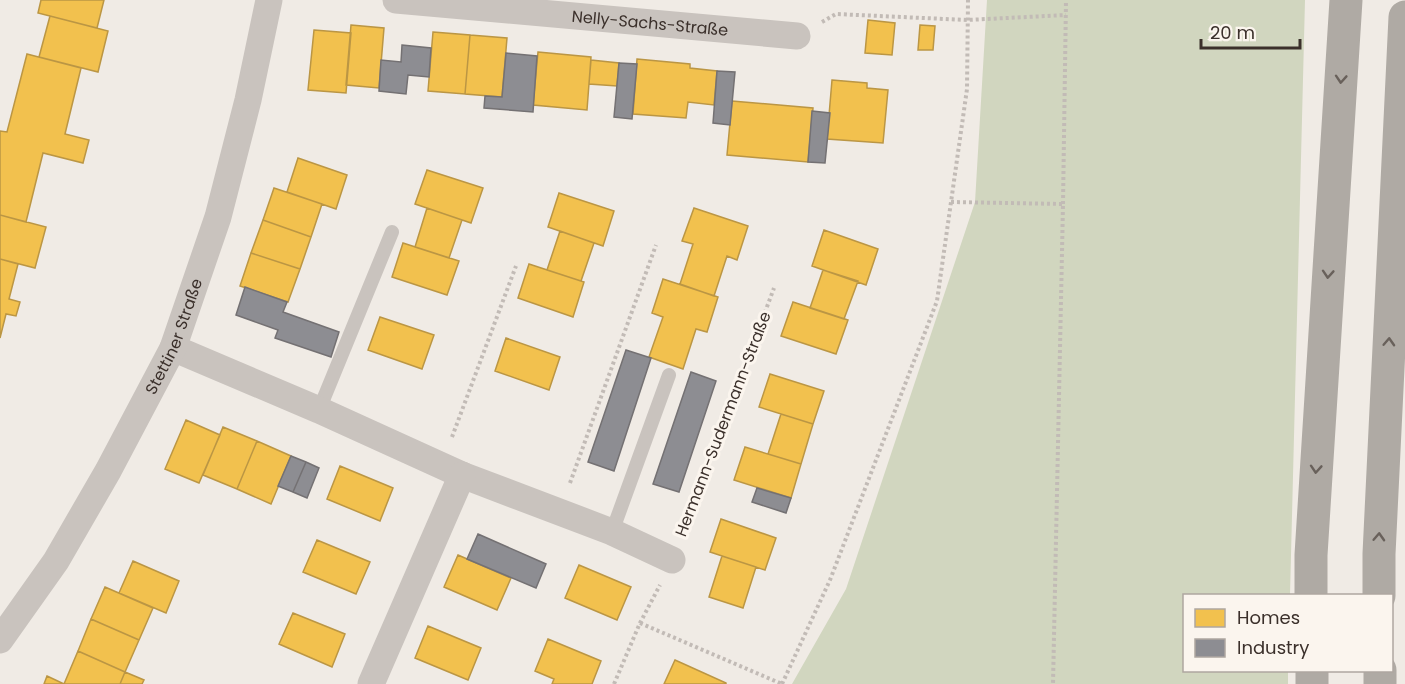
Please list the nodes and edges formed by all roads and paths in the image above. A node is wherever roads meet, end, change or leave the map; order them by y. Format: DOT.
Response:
graph roads {
  1 [pos="268,0"];
  2 [pos="396,0"];
  3 [pos="968,0"];
  4 [pos="1066,0"];
  5 [pos="1346,0"];
  6 [pos="1066,15"];
  7 [pos="1405,17"];
  8 [pos="967,20"];
  9 [pos="797,36"];
  10 [pos="951,202"];
  11 [pos="1063,204"];
  12 [pos="392,232"];
  13 [pos="656,245"];
  14 [pos="516,266"];
  15 [pos="774,288"];
  16 [pos="173,348"];
  17 [pos="669,375"];
  18 [pos="320,410"];
  19 [pos="452,471"];
  20 [pos="560,512"];
  21 [pos="612,532"];
  22 [pos="672,560"];
  23 [pos="1311,594"];
  24 [pos="1379,594"];
  25 [pos="640,623"];
  26 [pos="0,640"];
  27 [pos="371,684"];
  28 [pos="614,684"];
  29 [pos="782,684"];
  30 [pos="1053,684"];
  1 -- 16 [label="street, Stettiner Straße"];
  2 -- 9 [label="street, Nelly-Sachs-Straße"];
  3 -- 8 [label="path"];
  4 -- 6 [label="path"];
  5 -- 23 [label="highway, one-way"];
  6 -- 8 [label="path"];
  6 -- 11 [label="path"];
  24 -- 7 [label="highway, one-way"];
  8 -- 9 [label="path"];
  8 -- 10 [label="path"];
  10 -- 11 [label="path"];
  10 -- 29 [label="path"];
  11 -- 30 [label="path"];
  12 -- 18 [label="lane"];
  13 -- 20 [label="path"];
  14 -- 19 [label="path"];
  15 -- 22 [label="path, Hermann-Sudermann-Straße"];
  16 -- 18 [label="street, Hermann-Sudermann-Straße"];
  16 -- 26 [label="street, Stettiner Straße"];
  17 -- 21 [label="lane"];
  18 -- 19 [label="street, Hermann-Sudermann-Straße"];
  19 -- 20 [label="street, Hermann-Sudermann-Straße"];
  19 -- 27 [label="street"];
  20 -- 21 [label="street, Hermann-Sudermann-Straße"];
  21 -- 22 [label="street, Hermann-Sudermann-Straße"];
  22 -- 25 [label="path, Hermann-Sudermann-Straße"];
  25 -- 28 [label="path, Hermann-Sudermann-Straße"];
  25 -- 29 [label="path"];
}
